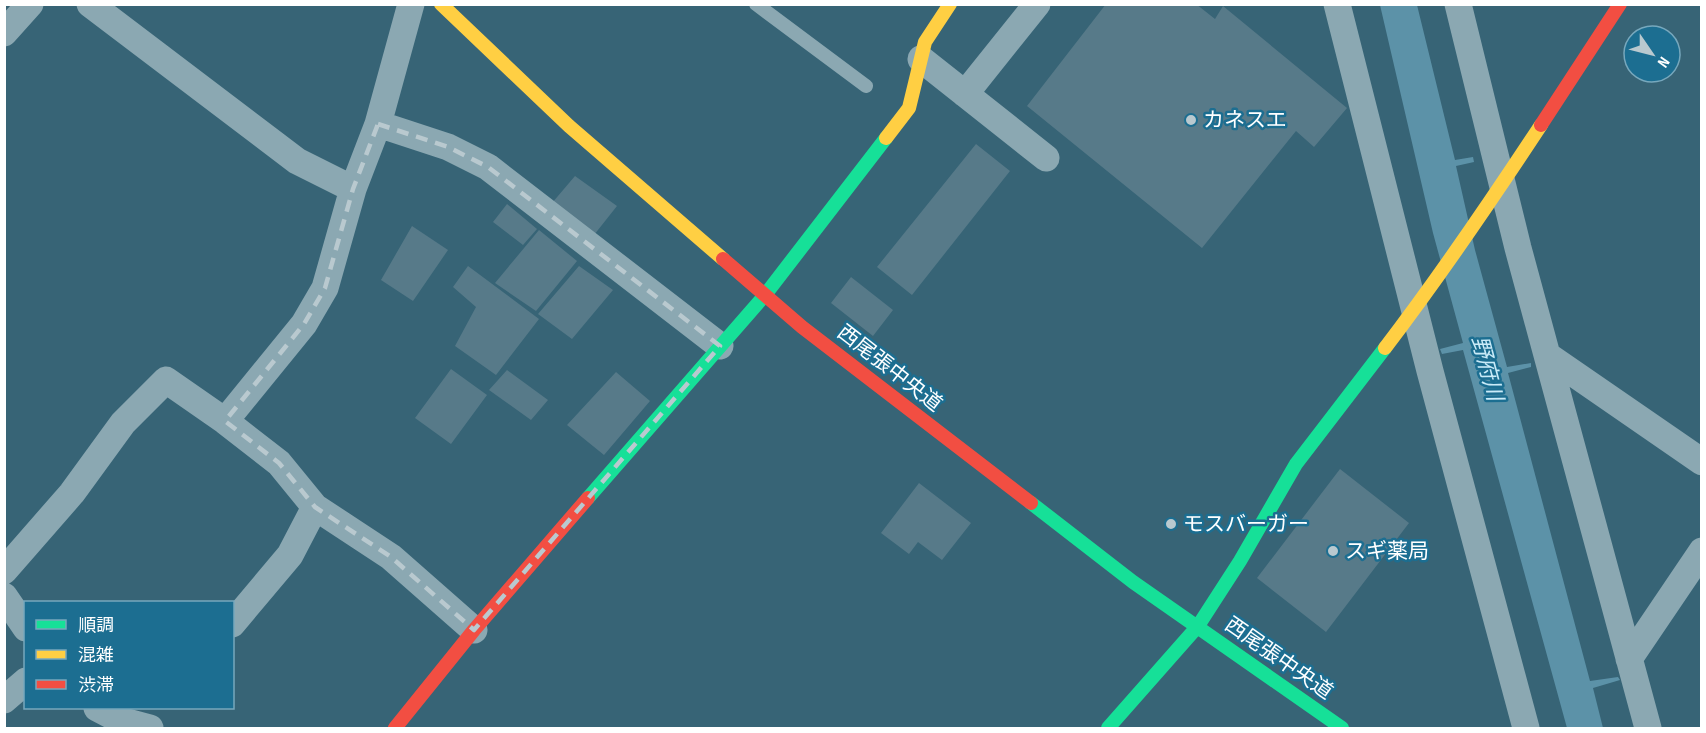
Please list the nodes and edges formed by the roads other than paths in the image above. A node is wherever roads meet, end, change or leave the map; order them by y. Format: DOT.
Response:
graph roads {
  1 [pos="30,4"];
  2 [pos="90,4"];
  3 [pos="411,4"];
  4 [pos="441,4"];
  5 [pos="756,4"];
  6 [pos="950,4"];
  7 [pos="1036,4"];
  8 [pos="1337,4"];
  9 [pos="1458,4"];
  10 [pos="1620,4"];
  11 [pos="4,33"];
  12 [pos="921,59"];
  13 [pos="866,86"];
  14 [pos="965,94"];
  15 [pos="378,124"];
  16 [pos="1046,158"];
  17 [pos="353,189"];
  18 [pos="1499,191"];
  19 [pos="765,295"];
  20 [pos="1417,306"];
  21 [pos="720,346"];
  22 [pos="1547,355"];
  23 [pos="225,421"];
  24 [pos="1701,462"];
  25 [pos="315,507"];
  26 [pos="1701,551"];
  27 [pos="4,571"];
  28 [pos="4,596"];
  29 [pos="234,622"];
  30 [pos="24,625"];
  31 [pos="1198,626"];
  32 [pos="474,630"];
  33 [pos="1629,659"];
  34 [pos="24,683"];
  35 [pos="4,700"];
  36 [pos="99,709"];
  37 [pos="143,720"];
  38 [pos="395,729"];
  39 [pos="1107,729"];
  40 [pos="1342,729"];
  41 [pos="1526,729"];
  42 [pos="1648,729"];
  1 -- 11 [label="street"];
  2 -- 17 [label="street"];
  3 -- 15 [label="street"];
  4 -- 19 [label="street, 西尾張中央道"];
  5 -- 13 [label="lane"];
  6 -- 12 [label="street"];
  7 -- 14 [label="street"];
  8 -- 20 [label="street"];
  9 -- 18 [label="street"];
  10 -- 18 [label="street"];
  12 -- 14 [label="street"];
  12 -- 19 [label="street"];
  14 -- 16 [label="street"];
  15 -- 17 [label="street"];
  15 -- 21 [label="street"];
  17 -- 23 [label="street"];
  18 -- 20 [label="street"];
  18 -- 22 [label="street"];
  19 -- 21 [label="street"];
  19 -- 31 [label="street, 西尾張中央道"];
  20 -- 31 [label="street"];
  20 -- 41 [label="street"];
  21 -- 32 [label="street"];
  22 -- 24 [label="street"];
  22 -- 33 [label="street"];
  23 -- 25 [label="street"];
  23 -- 27 [label="street"];
  25 -- 29 [label="street"];
  25 -- 32 [label="street"];
  26 -- 33 [label="street"];
  28 -- 30 [label="street"];
  31 -- 39 [label="street"];
  31 -- 40 [label="street, 西尾張中央道"];
  32 -- 38 [label="street"];
  33 -- 42 [label="street"];
  34 -- 35 [label="street"];
  36 -- 37 [label="street"];
}
